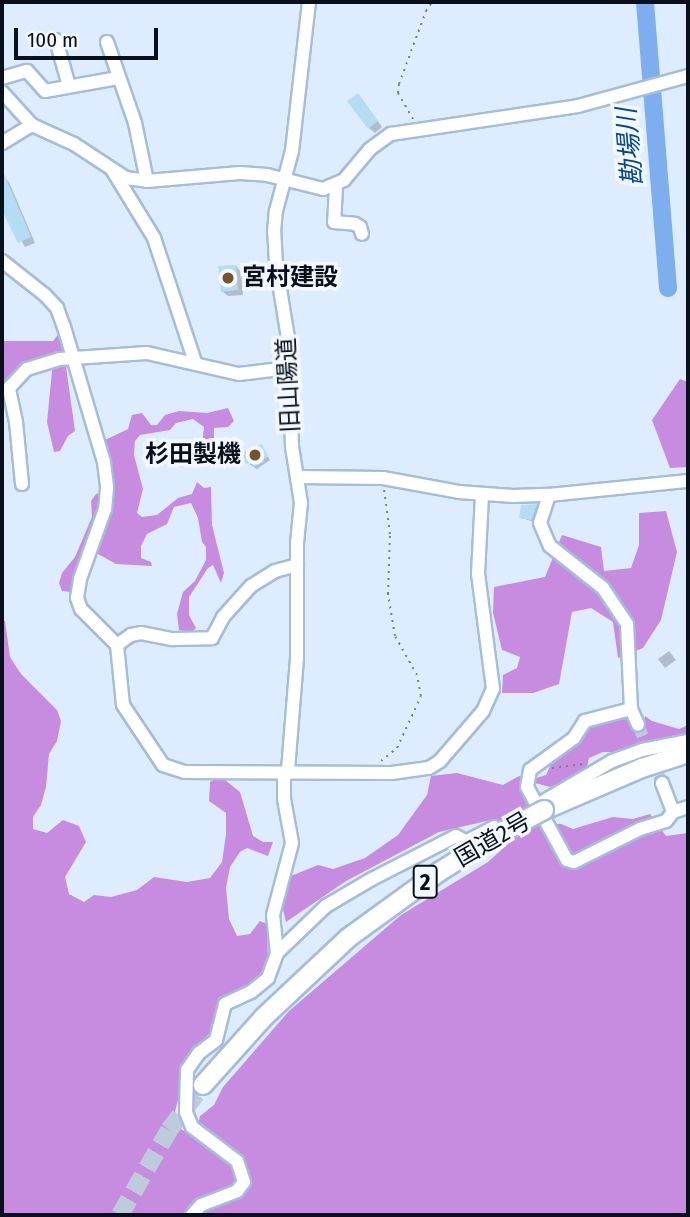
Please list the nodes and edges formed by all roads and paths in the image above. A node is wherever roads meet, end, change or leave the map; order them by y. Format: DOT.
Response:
graph roads {
  1 [pos="309,2"];
  2 [pos="432,2"];
  3 [pos="56,40"];
  4 [pos="107,42"];
  5 [pos="688,76"];
  6 [pos="2,78"];
  7 [pos="118,78"];
  8 [pos="69,86"];
  9 [pos="2,92"];
  10 [pos="32,125"];
  11 [pos="414,130"];
  12 [pos="2,143"];
  13 [pos="113,171"];
  14 [pos="284,180"];
  15 [pos="147,181"];
  16 [pos="335,187"];
  17 [pos="362,234"];
  18 [pos="2,261"];
  19 [pos="74,359"];
  20 [pos="195,362"];
  21 [pos="289,368"];
  22 [pos="298,477"];
  23 [pos="383,478"];
  24 [pos="688,481"];
  25 [pos="22,484"];
  26 [pos="482,494"];
  27 [pos="549,495"];
  28 [pos="297,565"];
  29 [pos="117,645"];
  30 [pos="631,709"];
  31 [pos="638,725"];
  32 [pos="688,741"];
  33 [pos="688,753"];
  34 [pos="612,761"];
  35 [pos="288,770"];
  36 [pos="545,771"];
  37 [pos="368,772"];
  38 [pos="662,783"];
  39 [pos="542,807"];
  40 [pos="688,807"];
  41 [pos="673,812"];
  42 [pos="472,844"];
  43 [pos="277,953"];
  44 [pos="203,1085"];
  45 [pos="192,1215"];
  1 -- 14 [label="street, 旧山陽道"];
  2 -- 11 [label="path"];
  3 -- 8 [label="street"];
  4 -- 7 [label="street"];
  5 -- 11 [label="street"];
  6 -- 8 [label="street"];
  7 -- 8 [label="street"];
  7 -- 15 [label="street"];
  9 -- 10 [label="street"];
  10 -- 12 [label="street"];
  10 -- 13 [label="street"];
  11 -- 16 [label="street"];
  13 -- 15 [label="street"];
  13 -- 20 [label="street"];
  14 -- 15 [label="street"];
  14 -- 16 [label="street"];
  14 -- 21 [label="street, 旧山陽道"];
  16 -- 17 [label="street"];
  18 -- 19 [label="street"];
  19 -- 20 [label="street"];
  19 -- 25 [label="street"];
  19 -- 29 [label="street"];
  20 -- 21 [label="street"];
  21 -- 22 [label="street, 旧山陽道"];
  22 -- 23 [label="street"];
  22 -- 28 [label="street, 旧山陽道"];
  23 -- 26 [label="street"];
  23 -- 37 [label="path"];
  24 -- 27 [label="street"];
  26 -- 27 [label="street"];
  26 -- 37 [label="street"];
  27 -- 30 [label="street"];
  28 -- 29 [label="street"];
  28 -- 35 [label="street, 旧山陽道"];
  29 -- 35 [label="street"];
  30 -- 31 [label="street"];
  30 -- 41 [label="street"];
  32 -- 34 [label="street"];
  33 -- 39 [label="highway, 国道2号 / 2"];
  34 -- 36 [label="path"];
  34 -- 39 [label="street"];
  35 -- 37 [label="street"];
  35 -- 43 [label="street, 旧山陽道"];
  38 -- 41 [label="street"];
  39 -- 42 [label="highway, 国道2号 / 2, bridge"];
  40 -- 41 [label="street"];
  42 -- 43 [label="street"];
  42 -- 44 [label="highway, 国道2号 / 2"];
  43 -- 45 [label="street"];
}
